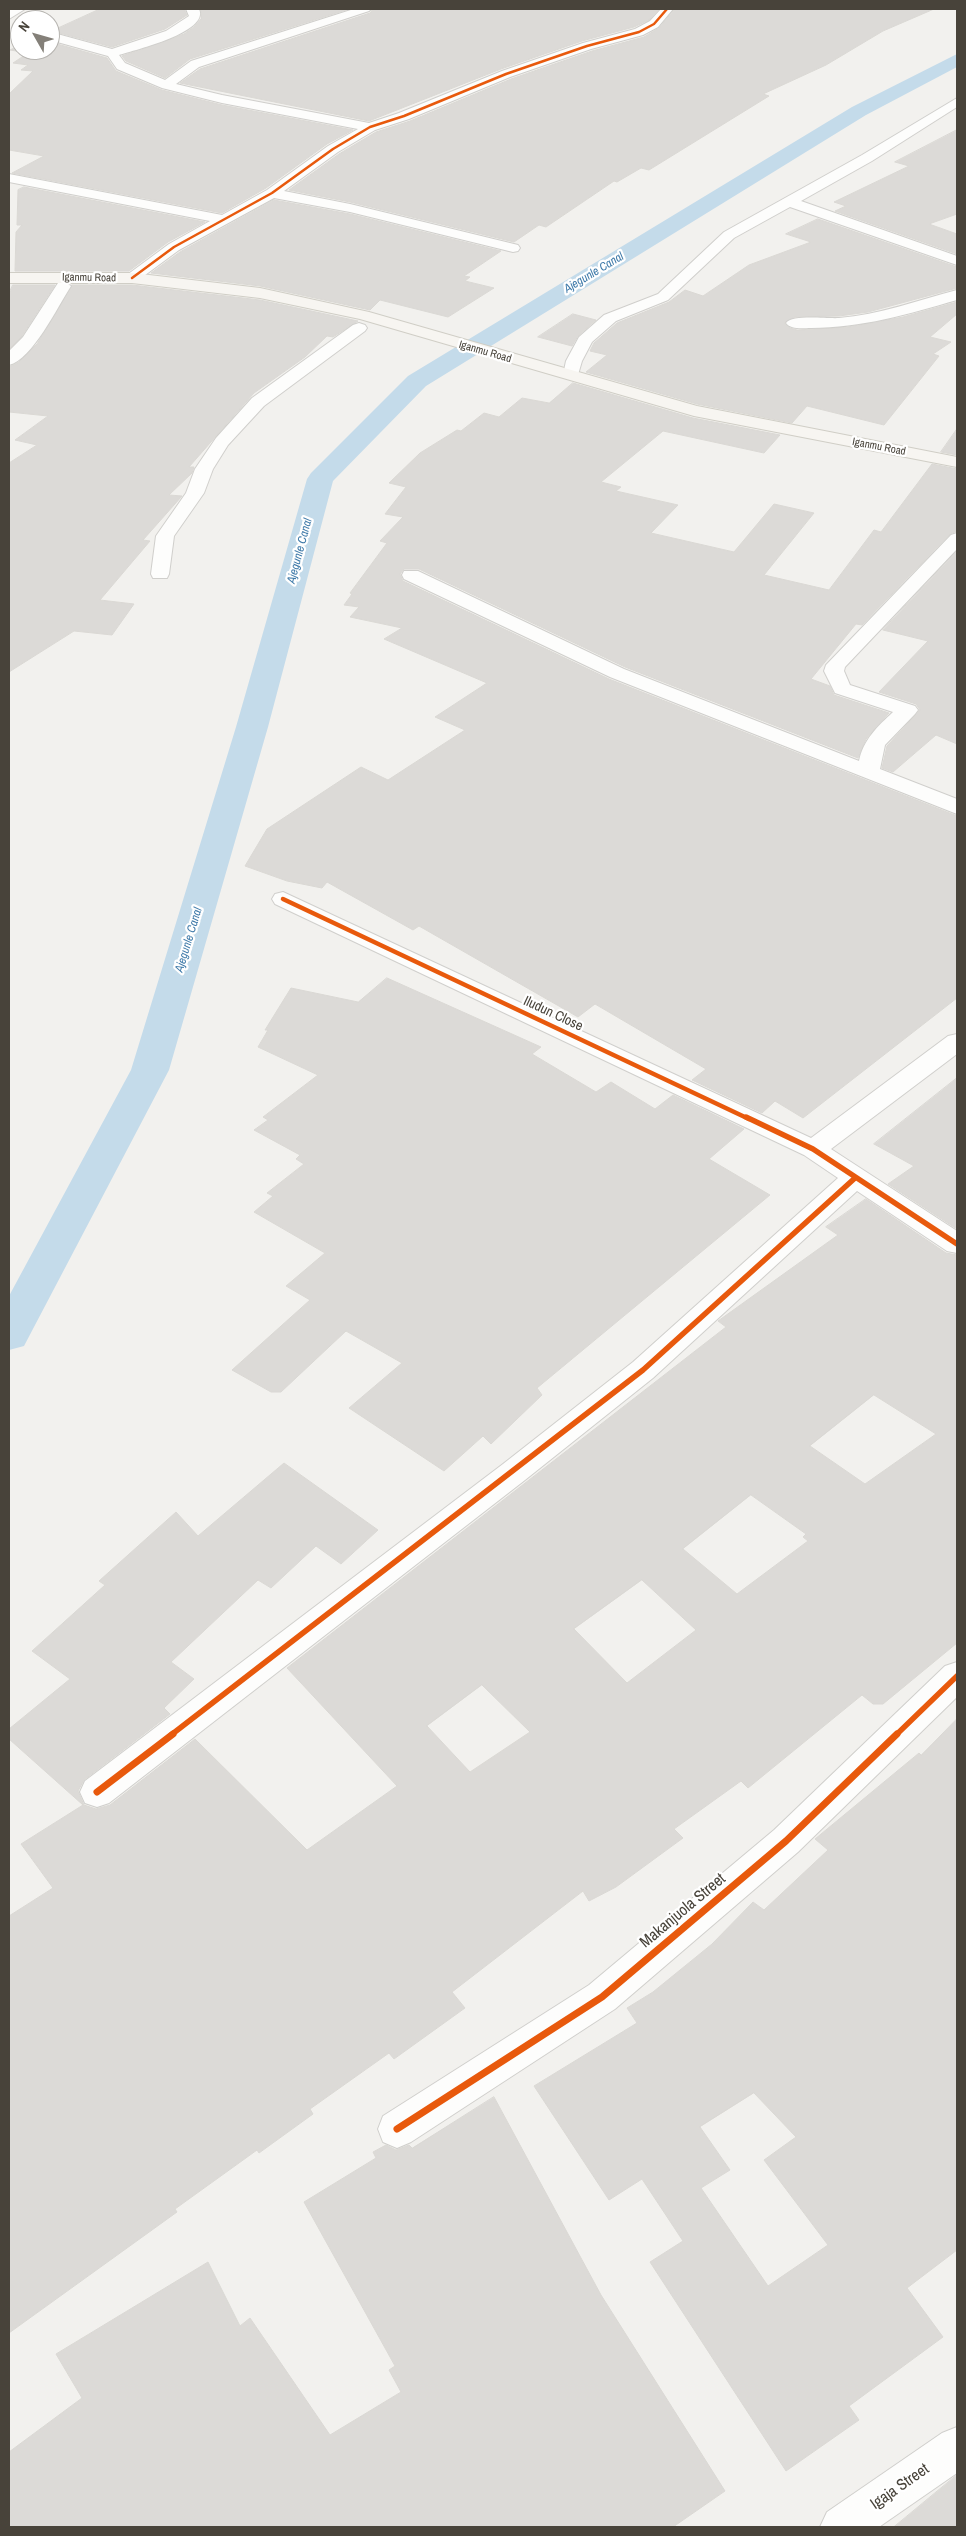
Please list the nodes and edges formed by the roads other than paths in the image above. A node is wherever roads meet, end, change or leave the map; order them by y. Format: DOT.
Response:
graph roads {
  1 [pos="19,9"];
  2 [pos="192,9"];
  3 [pos="365,9"];
  4 [pos="667,9"];
  5 [pos="9,15"];
  6 [pos="60,39"];
  7 [pos="112,53"];
  8 [pos="166,85"];
  9 [pos="957,102"];
  10 [pos="935,117"];
  11 [pos="950,121"];
  12 [pos="370,127"];
  13 [pos="9,178"];
  14 [pos="272,193"];
  15 [pos="790,202"];
  16 [pos="223,219"];
  17 [pos="513,248"];
  18 [pos="957,261"];
  19 [pos="9,278"];
  20 [pos="132,278"];
  21 [pos="63,286"];
  22 [pos="9,287"];
  23 [pos="957,295"];
  24 [pos="794,323"];
  25 [pos="359,328"];
  26 [pos="9,360"];
  27 [pos="571,375"];
  28 [pos="957,462"];
  29 [pos="957,468"];
  30 [pos="957,540"];
  31 [pos="160,574"];
  32 [pos="411,575"];
  33 [pos="870,773"];
  34 [pos="957,807"];
  35 [pos="283,899"];
  36 [pos="957,1042"];
  37 [pos="813,1149"];
  38 [pos="855,1178"];
  39 [pos="957,1244"];
  40 [pos="957,1676"];
  41 [pos="97,1792"];
  42 [pos="396,2129"];
  43 [pos="957,2448"];
  44 [pos="842,2527"];
  1 -- 5 [label="street"];
  2 -- 7 [label="street"];
  3 -- 8 [label="street"];
  4 -- 12 [label="street"];
  6 -- 7 [label="street"];
  7 -- 8 [label="street"];
  8 -- 12 [label="street"];
  9 -- 10 [label="street"];
  10 -- 11 [label="street"];
  10 -- 15 [label="street"];
  12 -- 14 [label="street"];
  13 -- 16 [label="street"];
  14 -- 16 [label="street"];
  14 -- 17 [label="street"];
  15 -- 18 [label="street"];
  15 -- 27 [label="street"];
  16 -- 20 [label="street"];
  19 -- 20 [label="main road, Iganmu Road"];
  20 -- 27 [label="main road, Iganmu Road"];
  21 -- 22 [label="main road, Iganmu Road"];
  21 -- 25 [label="main road, Iganmu Road"];
  21 -- 26 [label="street"];
  23 -- 24 [label="street"];
  25 -- 29 [label="main road, Iganmu Road"];
  25 -- 31 [label="street"];
  27 -- 28 [label="main road, Iganmu Road"];
  30 -- 33 [label="street"];
  32 -- 33 [label="street"];
  33 -- 34 [label="street"];
  35 -- 37 [label="street, Iludun Close"];
  36 -- 37 [label="street"];
  37 -- 38 [label="street, Iludun Close"];
  38 -- 39 [label="street, Iludun Close"];
  38 -- 41 [label="street"];
  40 -- 42 [label="street, Makanjuola Street"];
  43 -- 44 [label="street, Igaja Street"];
}
